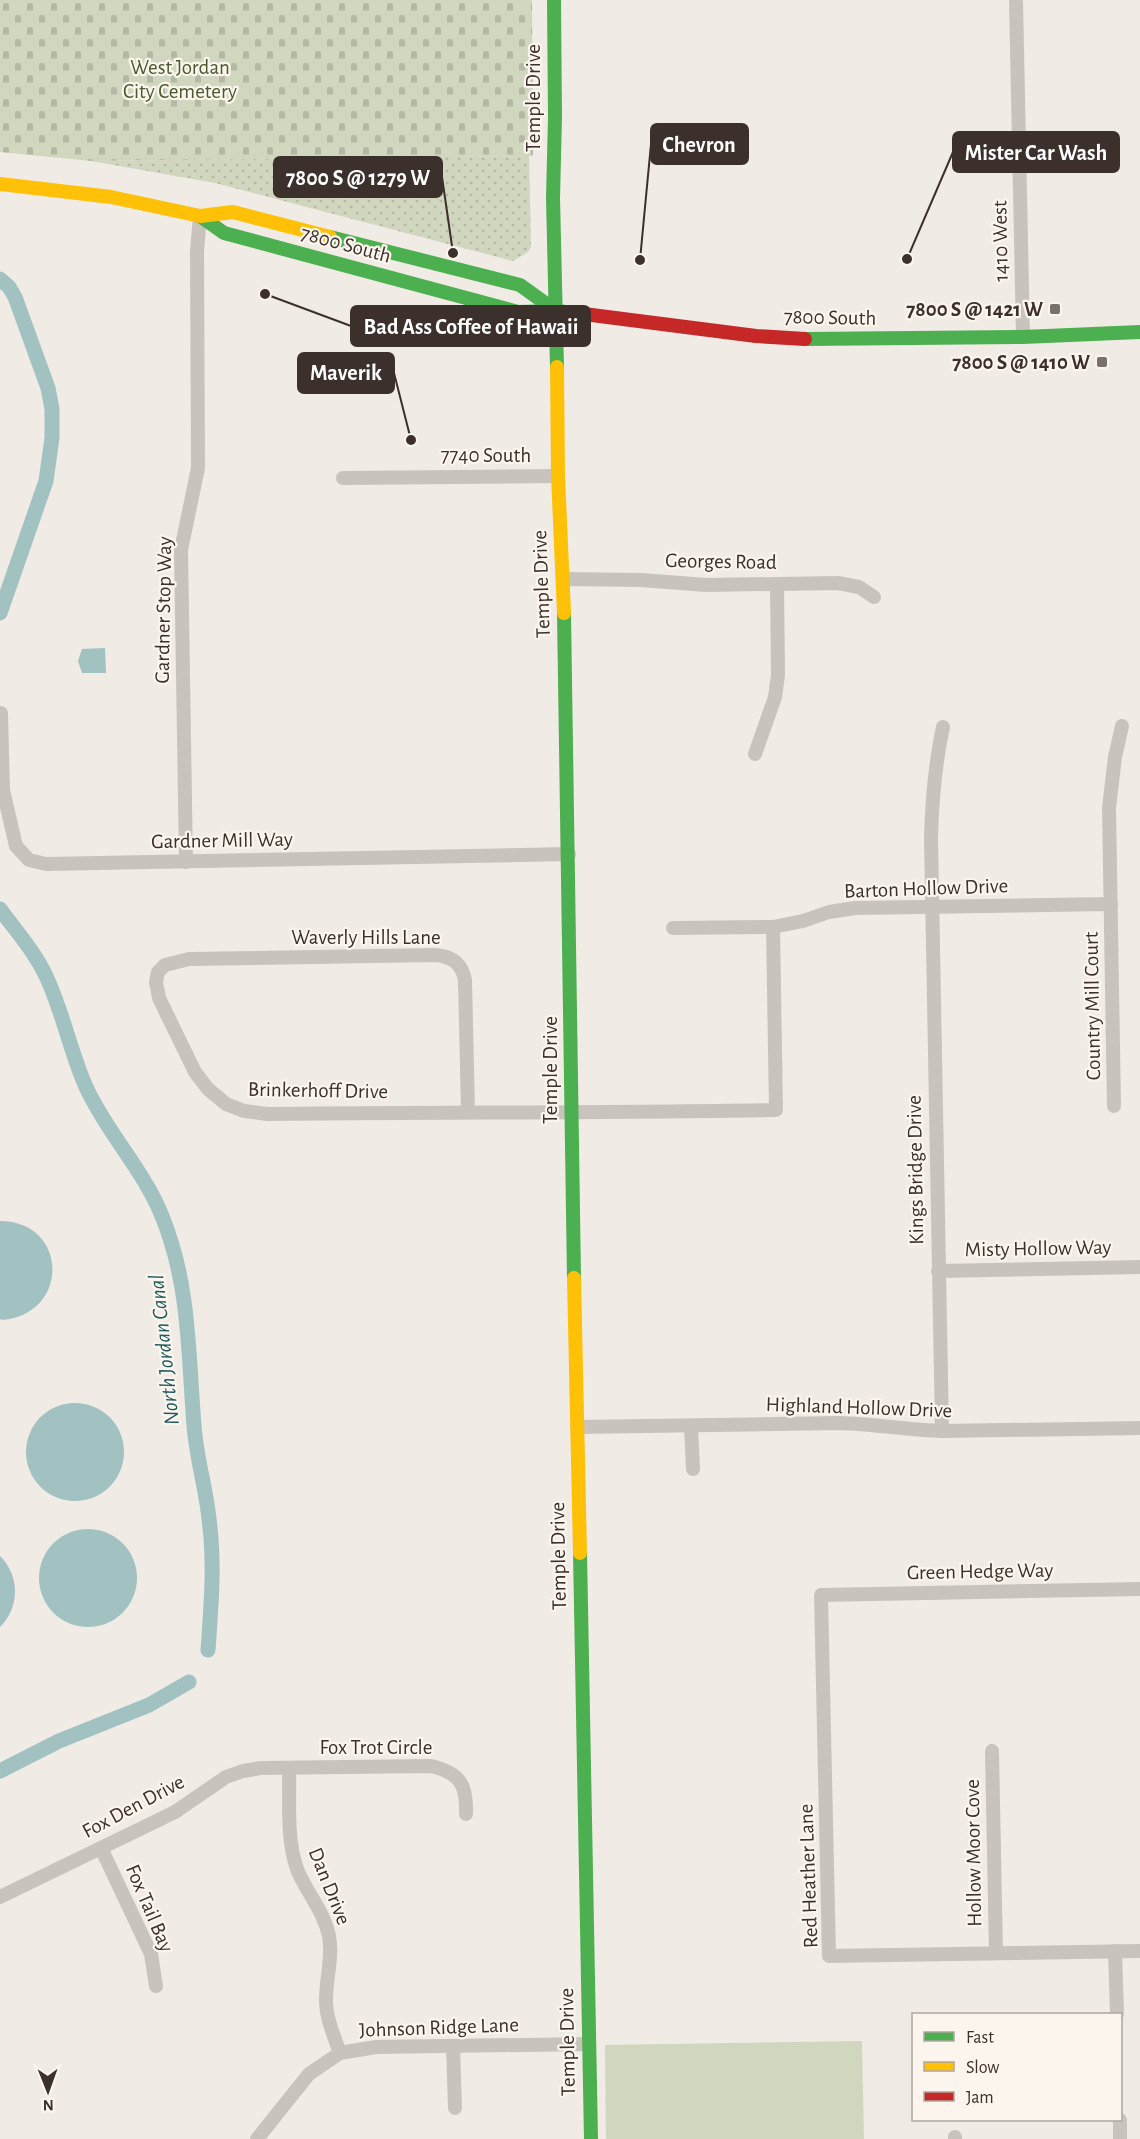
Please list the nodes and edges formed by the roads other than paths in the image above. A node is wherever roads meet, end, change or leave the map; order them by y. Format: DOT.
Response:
graph roads {
  1 [pos="554,0"];
  2 [pos="1016,0"];
  3 [pos="0,184"];
  4 [pos="200,216"];
  5 [pos="556,311"];
  6 [pos="1140,332"];
  7 [pos="1023,337"];
  8 [pos="558,476"];
  9 [pos="343,478"];
  10 [pos="563,579"];
  11 [pos="777,584"];
  12 [pos="874,597"];
  13 [pos="1,713"];
  14 [pos="1122,726"];
  15 [pos="943,727"];
  16 [pos="754,754"];
  17 [pos="569,854"];
  18 [pos="186,862"];
  19 [pos="1111,904"];
  20 [pos="931,908"];
  21 [pos="773,927"];
  22 [pos="673,928"];
  23 [pos="162,968"];
  24 [pos="1114,1106"];
  25 [pos="468,1111"];
  26 [pos="571,1112"];
  27 [pos="1140,1267"];
  28 [pos="938,1271"];
  29 [pos="691,1426"];
  30 [pos="577,1427"];
  31 [pos="1140,1428"];
  32 [pos="942,1431"];
  33 [pos="693,1469"];
  34 [pos="1140,1589"];
  35 [pos="821,1595"];
  36 [pos="992,1751"];
  37 [pos="289,1768"];
  38 [pos="466,1814"];
  39 [pos="100,1848"];
  40 [pos="0,1897"];
  41 [pos="1115,1951"];
  42 [pos="1140,1951"];
  43 [pos="996,1953"];
  44 [pos="156,1986"];
  45 [pos="1117,2013"];
  46 [pos="589,2044"];
  47 [pos="453,2046"];
  48 [pos="340,2053"];
  49 [pos="455,2108"];
  50 [pos="1120,2121"];
  51 [pos="257,2139"];
  52 [pos="591,2139"];
  53 [pos="1120,2139"];
  1 -- 5 [label="street, Temple Drive"];
  2 -- 7 [label="street, 1410 West"];
  3 -- 4 [label="street, 7800 South"];
  4 -- 5 [label="street, 7800 South"];
  4 -- 5 [label="street, 7800 South"];
  4 -- 18 [label="street, Gardner Stop Way"];
  5 -- 7 [label="street, 7800 South"];
  5 -- 8 [label="street, Temple Drive"];
  6 -- 7 [label="street, 7800 South"];
  8 -- 9 [label="street, 7740 South"];
  8 -- 10 [label="street, Temple Drive"];
  10 -- 11 [label="street, Georges Road"];
  10 -- 17 [label="street, Temple Drive"];
  11 -- 12 [label="street, Georges Road"];
  11 -- 16 [label="street"];
  13 -- 18 [label="street, Gardner Mill Way"];
  14 -- 19 [label="street, Country Mill Court"];
  15 -- 20 [label="street, Kings Bridge Drive"];
  17 -- 18 [label="street, Gardner Mill Way"];
  17 -- 26 [label="street, Temple Drive"];
  19 -- 20 [label="street, Barton Hollow Drive"];
  19 -- 24 [label="street, Country Mill Court"];
  20 -- 21 [label="street, Barton Hollow Drive"];
  20 -- 28 [label="street, Kings Bridge Drive"];
  21 -- 22 [label="street, Barton Hollow Drive"];
  21 -- 26 [label="street"];
  23 -- 25 [label="street, Brinkerhoff Drive"];
  23 -- 25 [label="street, Waverly Hills Lane"];
  25 -- 26 [label="street, Brinkerhoff Drive"];
  26 -- 30 [label="street, Temple Drive"];
  27 -- 28 [label="street, Misty Hollow Way"];
  28 -- 32 [label="street, Kings Bridge Drive"];
  29 -- 30 [label="street, Highland Hollow Drive"];
  29 -- 32 [label="street, Highland Hollow Drive"];
  29 -- 33 [label="street"];
  30 -- 46 [label="street, Temple Drive"];
  31 -- 32 [label="street, Highland Hollow Drive"];
  34 -- 35 [label="street, Green Hedge Way"];
  35 -- 43 [label="street, Red Heather Lane"];
  36 -- 43 [label="street, Hollow Moor Cove"];
  37 -- 38 [label="street, Fox Trot Circle"];
  37 -- 39 [label="street, Fox Den Drive"];
  37 -- 48 [label="street, Dan Drive"];
  39 -- 40 [label="street, Fox Den Drive"];
  39 -- 44 [label="street, Fox Tail Bay"];
  41 -- 42 [label="street, Red Heather Lane"];
  41 -- 43 [label="street, Red Heather Lane"];
  41 -- 45 [label="street"];
  46 -- 47 [label="street, Johnson Ridge Lane"];
  46 -- 52 [label="street, Temple Drive"];
  47 -- 48 [label="street, Johnson Ridge Lane"];
  47 -- 49 [label="street"];
  48 -- 51 [label="street, Johnson Ridge Lane"];
  50 -- 53 [label="street"];
}
